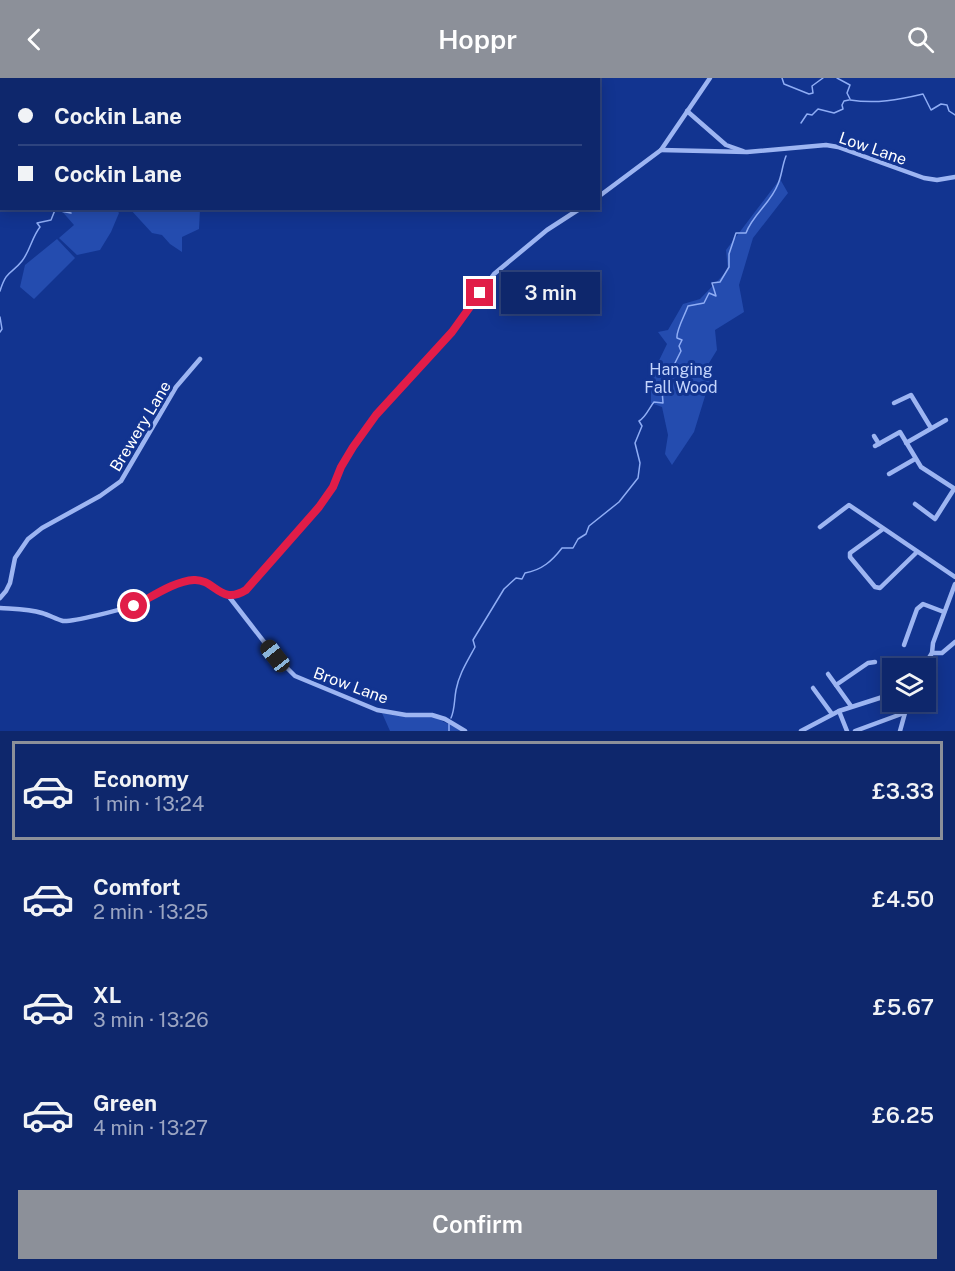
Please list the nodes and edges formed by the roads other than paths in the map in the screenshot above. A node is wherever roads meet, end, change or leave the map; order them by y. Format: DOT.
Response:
graph roads {
  1 [pos="710,78"];
  2 [pos="687,111"];
  3 [pos="731,149"];
  4 [pos="661,150"];
  5 [pos="955,177"];
  6 [pos="600,196"];
  7 [pos="578,210"];
  8 [pos="200,359"];
  9 [pos="894,403"];
  10 [pos="946,420"];
  11 [pos="931,428"];
  12 [pos="874,436"];
  13 [pos="906,443"];
  14 [pos="915,459"];
  15 [pos="889,474"];
  16 [pos="954,489"];
  17 [pos="915,504"];
  18 [pos="820,527"];
  19 [pos="882,529"];
  20 [pos="916,552"];
  21 [pos="955,577"];
  22 [pos="955,584"];
  23 [pos="230,595"];
  24 [pos="0,597"];
  25 [pos="0,608"];
  26 [pos="944,612"];
  27 [pos="955,642"];
  28 [pos="904,645"];
  29 [pos="932,653"];
  30 [pos="929,658"];
  31 [pos="875,662"];
  32 [pos="828,674"];
  33 [pos="836,685"];
  34 [pos="813,688"];
  35 [pos="882,697"];
  36 [pos="851,706"];
  37 [pos="839,711"];
  38 [pos="904,713"];
  39 [pos="832,714"];
  40 [pos="465,731"];
  41 [pos="801,731"];
  42 [pos="847,731"];
  43 [pos="855,731"];
  44 [pos="900,731"];
  1 -- 2 [label="street"];
  2 -- 3 [label="street, Low Lane"];
  2 -- 4 [label="street"];
  3 -- 4 [label="street, Low Lane"];
  3 -- 5 [label="street, Low Lane"];
  4 -- 6 [label="street"];
  7 -- 23 [label="street"];
  8 -- 24 [label="street, Brewery Lane"];
  9 -- 11 [label="street"];
  10 -- 11 [label="street"];
  11 -- 13 [label="street"];
  12 -- 13 [label="street"];
  13 -- 14 [label="street"];
  14 -- 15 [label="street"];
  14 -- 16 [label="street"];
  16 -- 17 [label="street"];
  18 -- 19 [label="street"];
  19 -- 20 [label="street"];
  19 -- 20 [label="street"];
  20 -- 21 [label="street"];
  22 -- 26 [label="street"];
  23 -- 25 [label="street"];
  23 -- 40 [label="street, Brow Lane"];
  26 -- 28 [label="street"];
  26 -- 29 [label="street"];
  27 -- 29 [label="street"];
  29 -- 30 [label="street"];
  31 -- 33 [label="street"];
  32 -- 33 [label="street"];
  33 -- 36 [label="street"];
  34 -- 39 [label="street"];
  35 -- 36 [label="street"];
  36 -- 37 [label="street"];
  37 -- 39 [label="street"];
  37 -- 42 [label="street"];
  38 -- 43 [label="street"];
  38 -- 44 [label="street"];
  39 -- 41 [label="street"];
}
